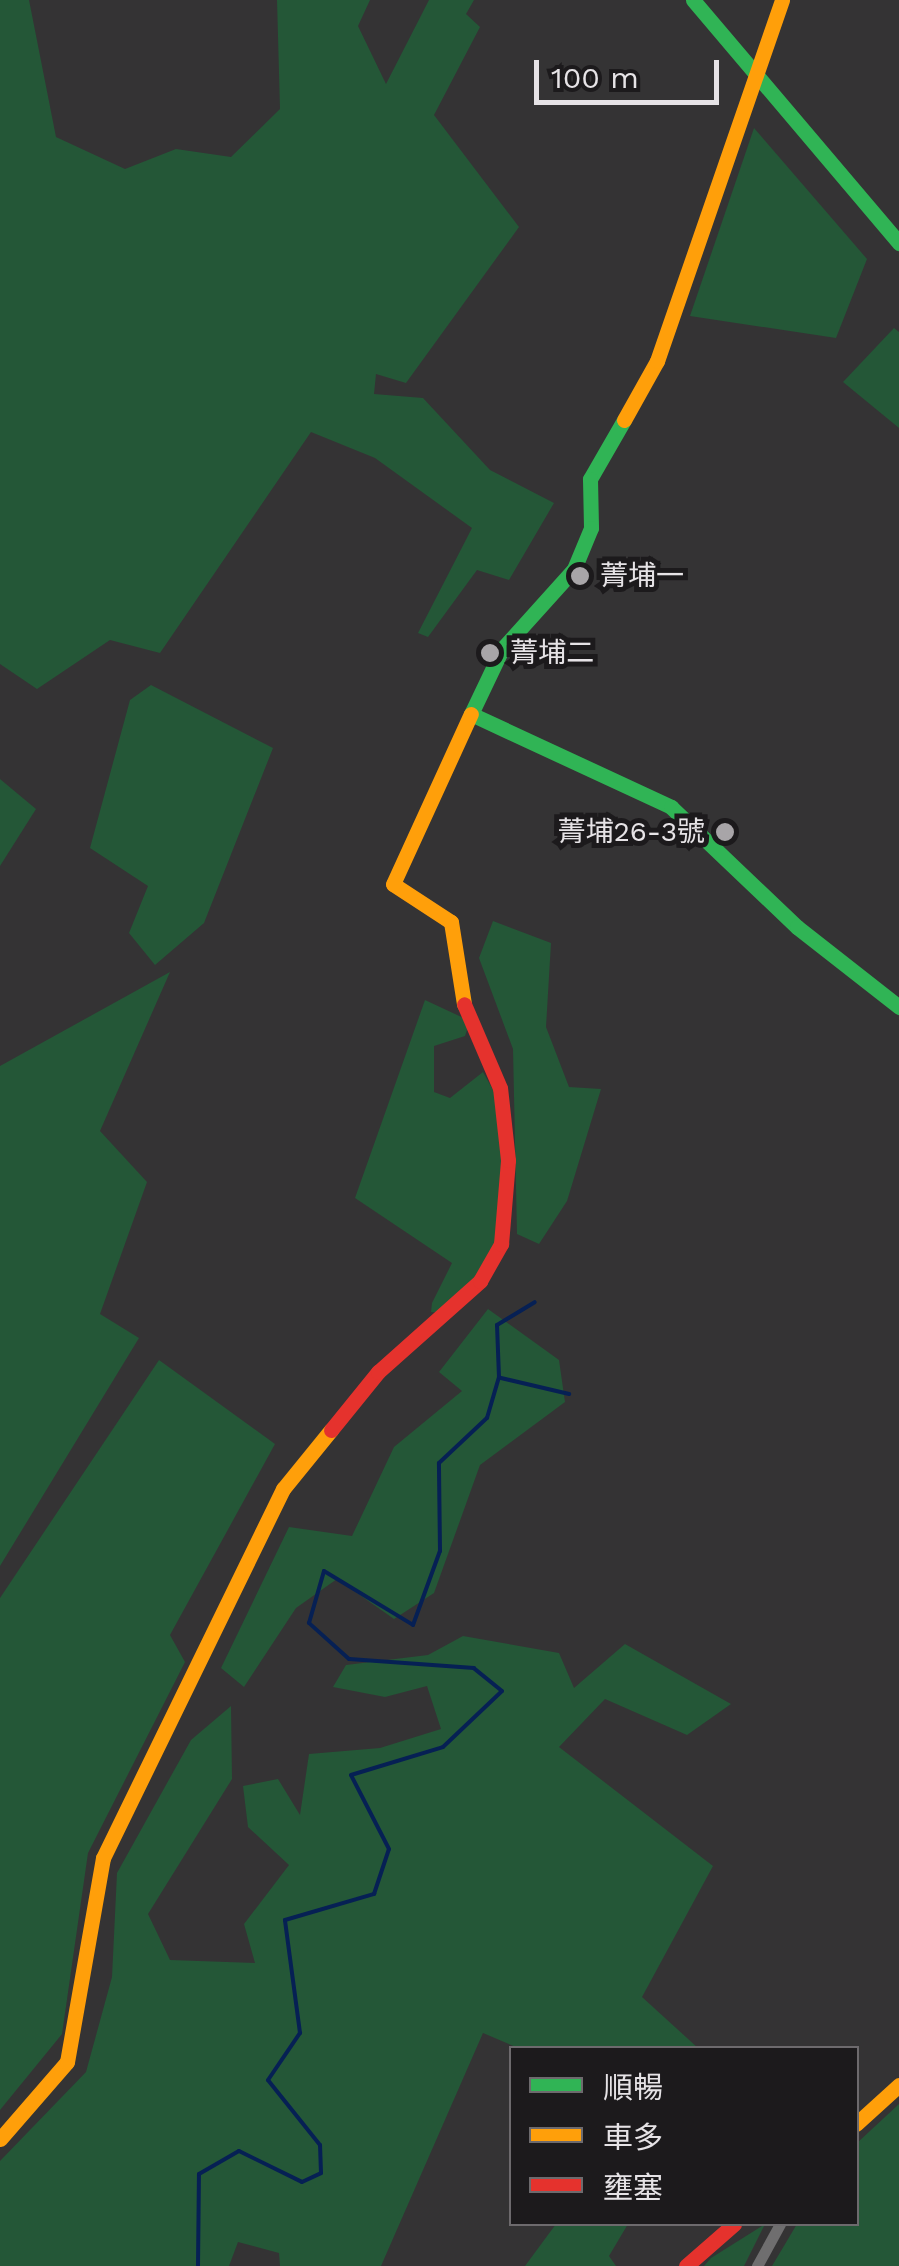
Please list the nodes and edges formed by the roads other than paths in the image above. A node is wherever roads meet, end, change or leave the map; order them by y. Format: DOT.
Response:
graph roads {
  1 [pos="692,0"];
  2 [pos="782,0"];
  3 [pos="756,74"];
  4 [pos="899,243"];
  5 [pos="471,714"];
  6 [pos="899,1006"];
  7 [pos="899,2084"];
  8 [pos="859,2121"];
  9 [pos="0,2138"];
  10 [pos="732,2226"];
  11 [pos="779,2226"];
  12 [pos="686,2266"];
  13 [pos="757,2266"];
  1 -- 3 [label="street"];
  2 -- 3 [label="street"];
  3 -- 4 [label="street"];
  3 -- 5 [label="street"];
  5 -- 6 [label="street"];
  5 -- 9 [label="street"];
  7 -- 8 [label="street"];
  10 -- 12 [label="street"];
  11 -- 13 [label="street"];
}
